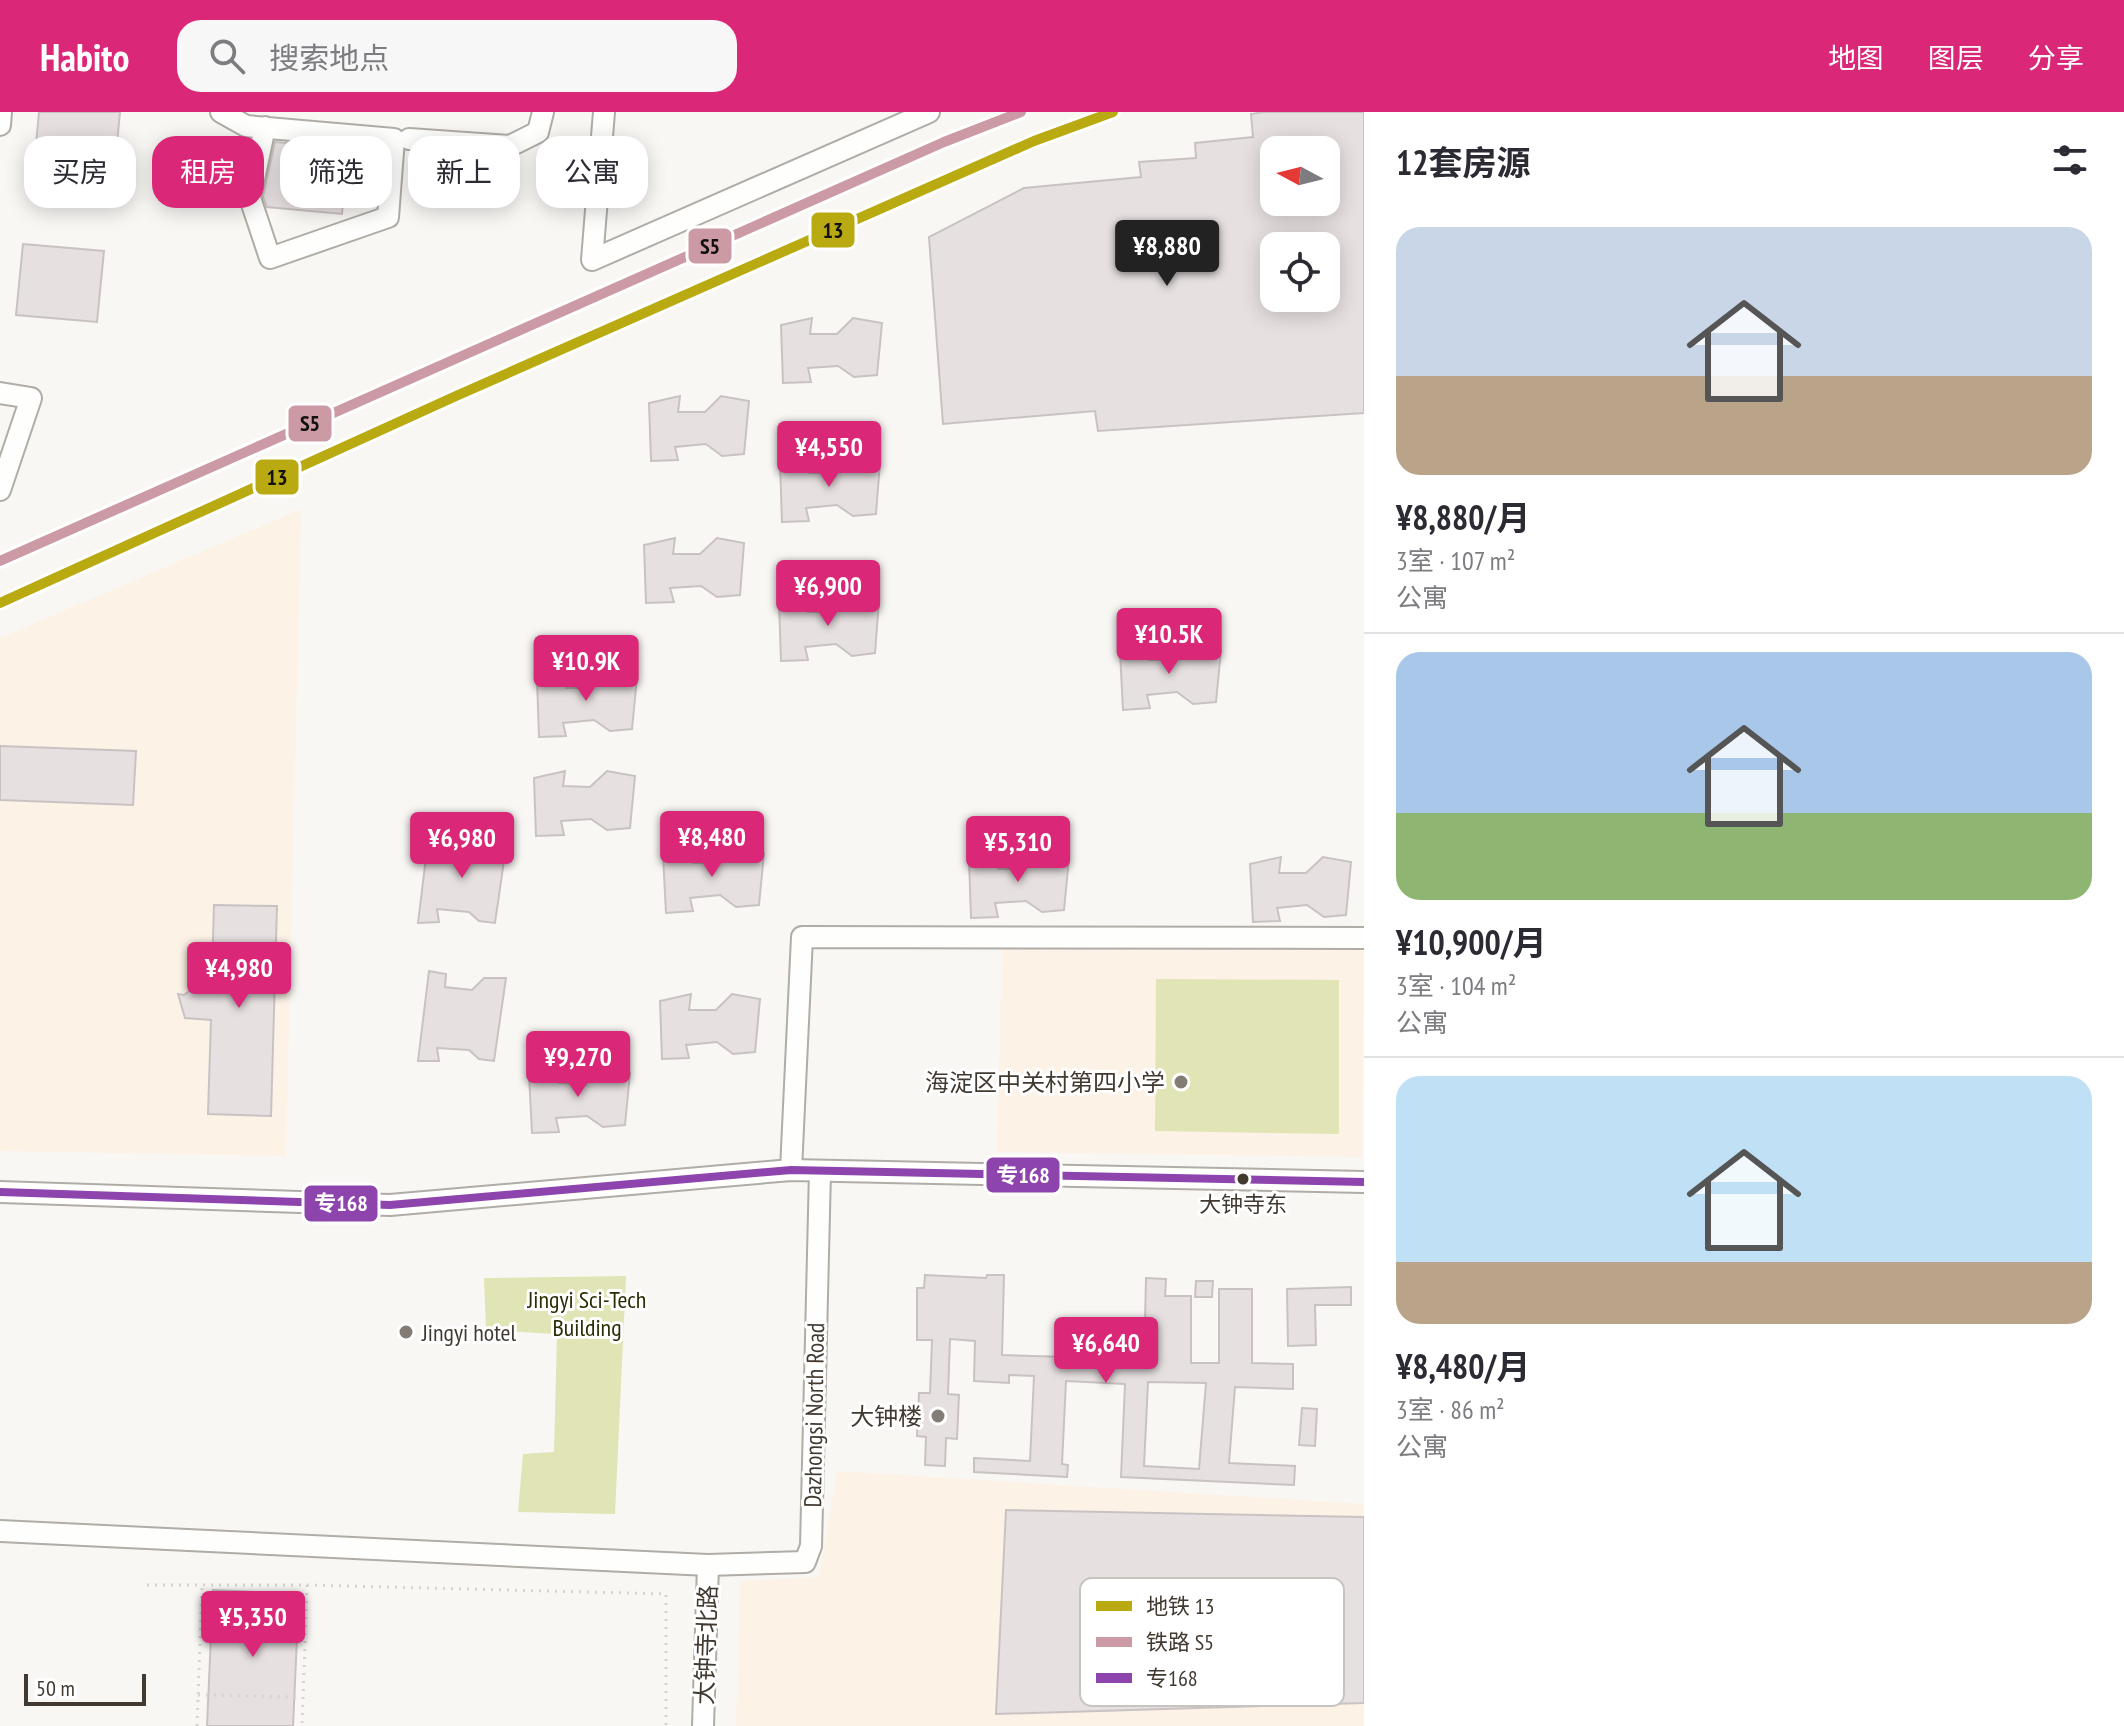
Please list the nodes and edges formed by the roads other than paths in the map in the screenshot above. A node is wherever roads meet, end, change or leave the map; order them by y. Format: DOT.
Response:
graph roads {
  1 [pos="1,112"];
  2 [pos="221,112"];
  3 [pos="543,112"];
  4 [pos="604,112"];
  5 [pos="929,112"];
  6 [pos="0,125"];
  7 [pos="265,127"];
  8 [pos="402,139"];
  9 [pos="0,393"];
  10 [pos="0,490"];
  11 [pos="1364,938"];
  12 [pos="791,1170"];
  13 [pos="820,1171"];
  14 [pos="1364,1182"];
  15 [pos="0,1192"];
  16 [pos="0,1531"];
  17 [pos="708,1565"];
  18 [pos="703,1726"];
  1 -- 6 [label="street"];
  2 -- 8 [label="street"];
  3 -- 8 [label="street"];
  4 -- 5 [label="street"];
  7 -- 8 [label="street"];
  9 -- 10 [label="street"];
  11 -- 12 [label="street"];
  12 -- 13 [label="street"];
  12 -- 15 [label="street"];
  13 -- 14 [label="street"];
  13 -- 17 [label="street, Dazhongsi North Road"];
  16 -- 17 [label="street"];
  17 -- 18 [label="street, 大钟寺北路"];
}
